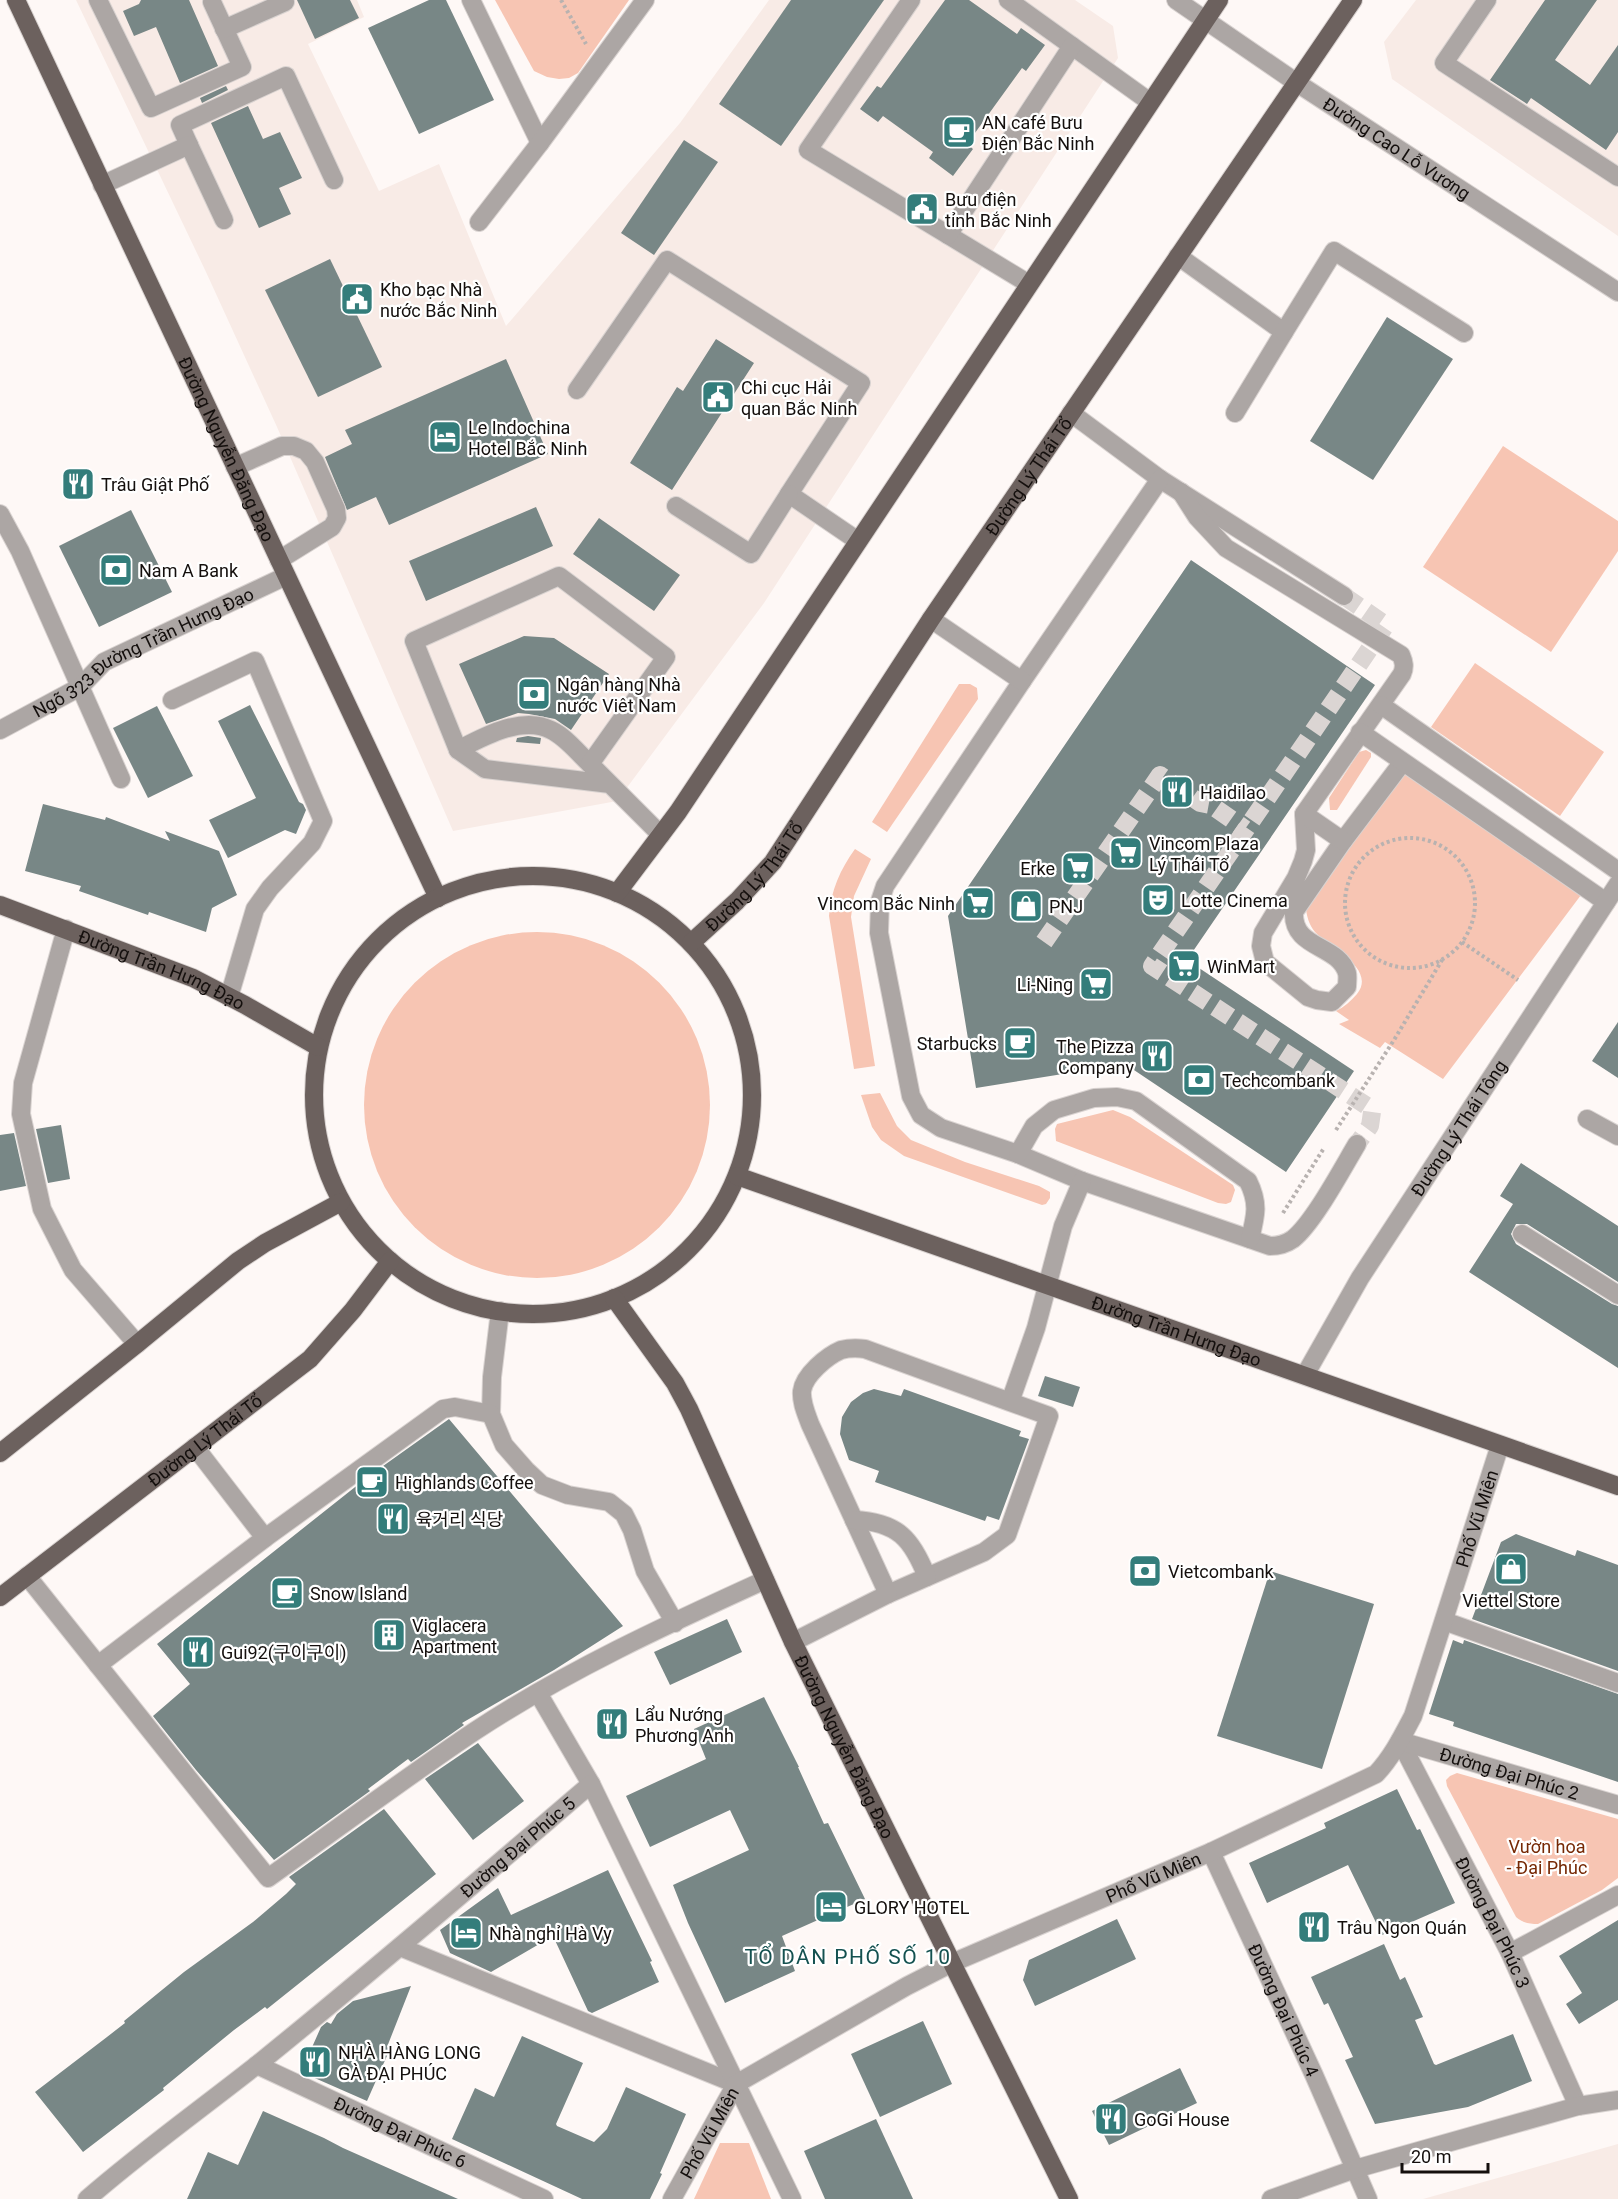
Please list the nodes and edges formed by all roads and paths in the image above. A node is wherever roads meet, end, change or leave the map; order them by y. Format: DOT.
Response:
graph roads {
  1 [pos="16,0"];
  2 [pos="98,0"];
  3 [pos="471,0"];
  4 [pos="561,0"];
  5 [pos="645,0"];
  6 [pos="911,0"];
  7 [pos="1008,0"];
  8 [pos="1176,0"];
  9 [pos="1219,0"];
  10 [pos="1353,0"];
  11 [pos="1487,0"];
  12 [pos="212,2"];
  13 [pos="285,2"];
  14 [pos="1206,19"];
  15 [pos="224,29"];
  16 [pos="1072,46"];
  17 [pos="590,51"];
  18 [pos="1297,83"];
  19 [pos="1150,102"];
  20 [pos="540,143"];
  21 [pos="189,145"];
  22 [pos="1618,177"];
  23 [pos="334,180"];
  24 [pos="102,185"];
  25 [pos="224,220"];
  26 [pos="478,222"];
  27 [pos="948,235"];
  28 [pos="1178,256"];
  29 [pos="1029,284"];
  30 [pos="1618,292"];
  31 [pos="1284,332"];
  32 [pos="1464,333"];
  33 [pos="577,390"];
  34 [pos="1071,413"];
  35 [pos="1235,413"];
  36 [pos="235,467"];
  37 [pos="1160,479"];
  38 [pos="1181,492"];
  39 [pos="789,494"];
  40 [pos="676,506"];
  41 [pos="0,514"];
  42 [pos="858,541"];
  43 [pos="283,568"];
  44 [pos="1344,596"];
  45 [pos="931,619"];
  46 [pos="1022,681"];
  47 [pos="80,687"];
  48 [pos="172,700"];
  49 [pos="1381,705"];
  50 [pos="0,730"];
  51 [pos="1360,732"];
  52 [pos="458,750"];
  53 [pos="1401,763"];
  54 [pos="590,764"];
  55 [pos="121,779"];
  56 [pos="610,784"];
  57 [pos="1304,814"];
  58 [pos="661,835"];
  59 [pos="1343,841"];
  60 [pos="1618,872"];
  61 [pos="1618,884"];
  62 [pos="617,893"];
  63 [pos="438,898"];
  64 [pos="1606,902"];
  65 [pos="0,905"];
  66 [pos="66,929"];
  67 [pos="1462,942"];
  68 [pos="691,943"];
  69 [pos="1442,959"];
  70 [pos="1518,980"];
  71 [pos="229,997"];
  72 [pos="318,1047"];
  73 [pos="1587,1119"];
  74 [pos="1618,1136"];
  75 [pos="1357,1144"];
  76 [pos="1018,1154"];
  77 [pos="737,1176"];
  78 [pos="1082,1181"];
  79 [pos="341,1202"];
  80 [pos="1278,1220"];
  81 [pos="1522,1233"];
  82 [pos="1250,1239"];
  83 [pos="390,1261"];
  84 [pos="1046,1286"];
  85 [pos="1618,1295"];
  86 [pos="614,1298"];
  87 [pos="500,1311"];
  88 [pos="137,1344"];
  89 [pos="1305,1376"];
  90 [pos="1010,1402"];
  91 [pos="491,1414"];
  92 [pos="1500,1444"];
  93 [pos="195,1447"];
  94 [pos="0,1453"];
  95 [pos="1618,1486"];
  96 [pos="854,1520"];
  97 [pos="265,1538"];
  98 [pos="27,1576"];
  99 [pos="927,1577"];
  100 [pos="765,1580"];
  101 [pos="888,1594"];
  102 [pos="0,1597"];
  103 [pos="1444,1621"];
  104 [pos="675,1623"];
  105 [pos="793,1642"];
  106 [pos="98,1665"];
  107 [pos="1618,1683"];
  108 [pos="538,1693"];
  109 [pos="1400,1741"];
  110 [pos="591,1784"];
  111 [pos="1618,1805"];
  112 [pos="1211,1852"];
  113 [pos="1618,1894"];
  114 [pos="400,1947"];
  115 [pos="1510,1953"];
  116 [pos="952,1963"];
  117 [pos="257,2065"];
  118 [pos="736,2084"];
  119 [pos="1618,2100"];
  120 [pos="1578,2106"];
  121 [pos="1355,2169"];
  122 [pos="87,2199"];
  123 [pos="544,2199"];
  124 [pos="672,2199"];
  125 [pos="792,2199"];
  126 [pos="1069,2199"];
  127 [pos="1271,2199"];
  128 [pos="1368,2199"];
  1 -- 24 [label="main road, Đường Nguyễn Đăng Đạo"];
  2 -- 15 [label="street"];
  3 -- 20 [label="street"];
  4 -- 17 [label="path"];
  5 -- 20 [label="street"];
  6 -- 27 [label="street"];
  7 -- 16 [label="street"];
  8 -- 14 [label="street, Đường Cao Lỗ Vương"];
  9 -- 14 [label="main road"];
  10 -- 18 [label="main road, Đường Lý Thái Tổ"];
  11 -- 22 [label="street"];
  12 -- 15 [label="street"];
  13 -- 15 [label="street"];
  14 -- 18 [label="street, Đường Cao Lỗ Vương"];
  14 -- 19 [label="main road"];
  16 -- 19 [label="street"];
  16 -- 27 [label="street"];
  18 -- 28 [label="main road, Đường Lý Thái Tổ"];
  18 -- 30 [label="street, Đường Cao Lỗ Vương"];
  19 -- 29 [label="main road"];
  20 -- 26 [label="street"];
  21 -- 23 [label="street"];
  21 -- 24 [label="street"];
  21 -- 25 [label="street"];
  24 -- 36 [label="main road, Đường Nguyễn Đăng Đạo"];
  27 -- 29 [label="street"];
  28 -- 31 [label="street"];
  28 -- 34 [label="main road, Đường Lý Thái Tổ"];
  29 -- 42 [label="main road"];
  31 -- 32 [label="street"];
  31 -- 35 [label="street"];
  33 -- 39 [label="street"];
  34 -- 37 [label="street"];
  34 -- 45 [label="main road, Đường Lý Thái Tổ"];
  36 -- 43 [label="main road, Đường Nguyễn Đăng Đạo"];
  36 -- 43 [label="street, Ngõ 323 Đường Trần Hưng Đạo"];
  37 -- 38 [label="street"];
  37 -- 46 [label="street"];
  38 -- 44 [label="street"];
  38 -- 49 [label="street"];
  39 -- 40 [label="street"];
  39 -- 42 [label="street"];
  41 -- 47 [label="street"];
  42 -- 58 [label="main road"];
  43 -- 47 [label="street, Ngõ 323 Đường Trần Hưng Đạo"];
  43 -- 63 [label="main road, Đường Nguyễn Đăng Đạo"];
  45 -- 46 [label="street"];
  45 -- 68 [label="main road, Đường Lý Thái Tổ"];
  46 -- 76 [label="street"];
  47 -- 50 [label="street, Ngõ 323 Đường Trần Hưng Đạo"];
  47 -- 55 [label="street"];
  48 -- 71 [label="street"];
  49 -- 51 [label="street"];
  49 -- 60 [label="street"];
  51 -- 53 [label="street"];
  51 -- 57 [label="street"];
  52 -- 54 [label="street"];
  52 -- 54 [label="street"];
  52 -- 56 [label="street"];
  53 -- 59 [label="street"];
  53 -- 64 [label="street"];
  54 -- 56 [label="street"];
  56 -- 58 [label="street"];
  57 -- 59 [label="street"];
  57 -- 59 [label="street"];
  58 -- 62 [label="main road"];
  61 -- 64 [label="street, Đường Lý Thái Tông"];
  62 -- 63 [label="main road"];
  62 -- 68 [label="main road"];
  63 -- 72 [label="main road"];
  64 -- 89 [label="street, Đường Lý Thái Tông"];
  65 -- 66 [label="main road, Đường Trần Hưng Đạo"];
  66 -- 71 [label="main road, Đường Trần Hưng Đạo"];
  66 -- 88 [label="street"];
  67 -- 69 [label="path"];
  67 -- 69 [label="path"];
  67 -- 70 [label="path"];
  68 -- 77 [label="main road"];
  69 -- 80 [label="path"];
  71 -- 72 [label="main road, Đường Trần Hưng Đạo"];
  72 -- 79 [label="main road"];
  73 -- 74 [label="street"];
  75 -- 82 [label="street"];
  76 -- 78 [label="street"];
  76 -- 82 [label="street"];
  77 -- 84 [label="main road, Đường Trần Hưng Đạo"];
  77 -- 86 [label="main road"];
  78 -- 82 [label="street"];
  78 -- 84 [label="street"];
  79 -- 83 [label="main road"];
  79 -- 88 [label="main road"];
  81 -- 85 [label="street"];
  83 -- 87 [label="main road"];
  83 -- 93 [label="main road, Đường Lý Thái Tổ"];
  84 -- 89 [label="main road, Đường Trần Hưng Đạo"];
  84 -- 90 [label="street"];
  86 -- 87 [label="main road"];
  86 -- 100 [label="main road, Đường Nguyễn Đăng Đạo"];
  87 -- 91 [label="street"];
  88 -- 94 [label="main road"];
  89 -- 92 [label="main road, Đường Trần Hưng Đạo"];
  90 -- 96 [label="street"];
  90 -- 99 [label="street"];
  91 -- 97 [label="street"];
  91 -- 104 [label="street"];
  92 -- 95 [label="main road, Đường Trần Hưng Đạo"];
  92 -- 103 [label="street, Phố Vũ Miên"];
  93 -- 97 [label="street"];
  93 -- 98 [label="main road, Đường Lý Thái Tổ"];
  96 -- 99 [label="street"];
  96 -- 101 [label="street"];
  97 -- 106 [label="street"];
  98 -- 102 [label="main road, Đường Lý Thái Tổ"];
  98 -- 106 [label="street"];
  99 -- 101 [label="street"];
  100 -- 104 [label="street"];
  100 -- 105 [label="main road, Đường Nguyễn Đăng Đạo"];
  101 -- 105 [label="street"];
  103 -- 107 [label="street"];
  103 -- 109 [label="street, Phố Vũ Miên"];
  104 -- 108 [label="street"];
  105 -- 116 [label="main road, Đường Nguyễn Đăng Đạo"];
  106 -- 108 [label="street"];
  108 -- 110 [label="street"];
  109 -- 111 [label="street, Đường Đại Phúc 2"];
  109 -- 112 [label="street, Phố Vũ Miên"];
  109 -- 115 [label="street, Đường Đại Phúc 3"];
  110 -- 114 [label="street, Đường Đại Phúc 5"];
  110 -- 118 [label="street, Đường Đại Phúc 5"];
  112 -- 116 [label="street, Phố Vũ Miên"];
  112 -- 121 [label="street, Đường Đại Phúc 4"];
  113 -- 115 [label="street"];
  114 -- 117 [label="street, Đường Đại Phúc 5"];
  114 -- 118 [label="street"];
  115 -- 120 [label="street, Đường Đại Phúc 3"];
  116 -- 118 [label="street, Phố Vũ Miên"];
  116 -- 126 [label="main road, Đường Nguyễn Đăng Đạo"];
  117 -- 122 [label="street, Đường Đại Phúc 5"];
  117 -- 123 [label="street, Đường Đại Phúc 6"];
  118 -- 124 [label="street, Phố Vũ Miên"];
  118 -- 125 [label="street, Đường Đại Phúc 5"];
  119 -- 120 [label="street"];
  120 -- 121 [label="street"];
  121 -- 127 [label="street"];
  121 -- 128 [label="street, Đường Đại Phúc 4"];
}
